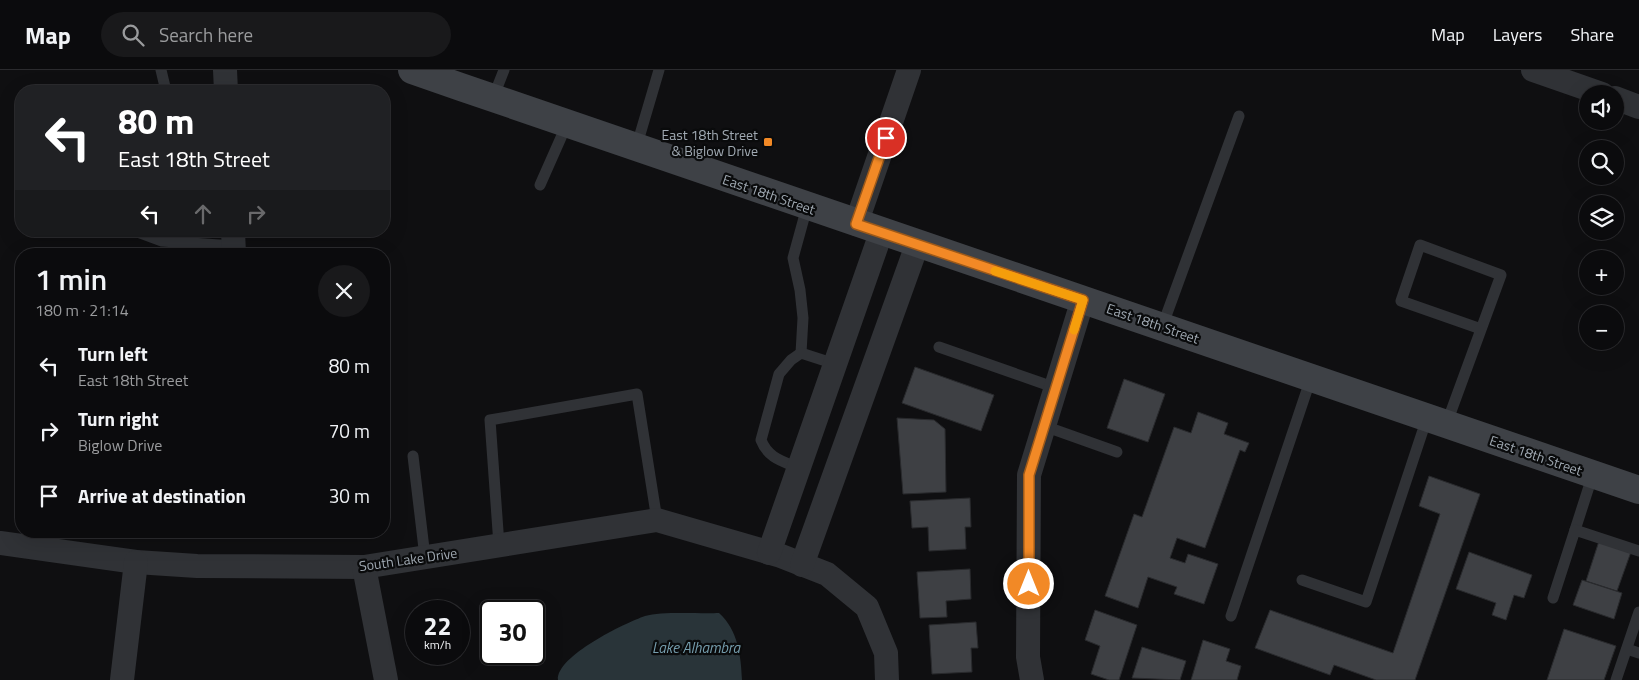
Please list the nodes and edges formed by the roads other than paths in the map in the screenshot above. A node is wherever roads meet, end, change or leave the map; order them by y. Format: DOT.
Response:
graph roads {
  1 [pos="161,70"];
  2 [pos="225,70"];
  3 [pos="412,70"];
  4 [pos="504,70"];
  5 [pos="659,70"];
  6 [pos="909,70"];
  7 [pos="1533,70"];
  8 [pos="165,85"];
  9 [pos="226,85"];
  10 [pos="1579,86"];
  11 [pos="494,98"];
  12 [pos="1624,101"];
  13 [pos="1639,107"];
  14 [pos="1239,116"];
  15 [pos="567,124"];
  16 [pos="636,148"];
  17 [pos="540,185"];
  18 [pos="807,207"];
  19 [pos="869,229"];
  20 [pos="151,237"];
  21 [pos="234,244"];
  22 [pos="917,245"];
  23 [pos="1083,300"];
  24 [pos="1162,327"];
  25 [pos="1482,329"];
  26 [pos="939,347"];
  27 [pos="801,353"];
  28 [pos="835,364"];
  29 [pos="1311,378"];
  30 [pos="1056,388"];
  31 [pos="1437,421"];
  32 [pos="1044,426"];
  33 [pos="1117,452"];
  34 [pos="413,456"];
  35 [pos="799,468"];
  36 [pos="1593,474"];
  37 [pos="1639,490"];
  38 [pos="657,520"];
  39 [pos="1575,530"];
  40 [pos="0,542"];
  41 [pos="500,545"];
  42 [pos="1639,551"];
  43 [pos="775,554"];
  44 [pos="425,557"];
  45 [pos="136,562"];
  46 [pos="802,565"];
  47 [pos="364,567"];
  48 [pos="1302,580"];
  49 [pos="1553,598"];
  50 [pos="1639,612"];
  51 [pos="1231,616"];
  52 [pos="1627,649"];
  53 [pos="1639,653"];
  54 [pos="122,680"];
  55 [pos="386,680"];
  56 [pos="887,680"];
  57 [pos="1032,680"];
  58 [pos="1616,680"];
  1 -- 8 [label="lane"];
  2 -- 9 [label="street"];
  3 -- 11 [label="main road, East 18th Street"];
  4 -- 11 [label="lane"];
  5 -- 16 [label="lane"];
  6 -- 19 [label="street"];
  7 -- 10 [label="street"];
  11 -- 15 [label="main road, East 18th Street"];
  12 -- 13 [label="street"];
  14 -- 24 [label="lane"];
  15 -- 16 [label="main road, East 18th Street"];
  15 -- 17 [label="lane"];
  16 -- 18 [label="main road, East 18th Street"];
  18 -- 19 [label="main road, East 18th Street"];
  18 -- 27 [label="lane"];
  19 -- 22 [label="main road, East 18th Street"];
  19 -- 28 [label="street"];
  20 -- 21 [label="lane"];
  22 -- 23 [label="main road, East 18th Street"];
  22 -- 46 [label="street"];
  23 -- 24 [label="main road, East 18th Street"];
  23 -- 30 [label="street"];
  24 -- 29 [label="main road, East 18th Street"];
  25 -- 25 [label="lane"];
  25 -- 31 [label="lane"];
  26 -- 30 [label="lane"];
  27 -- 28 [label="lane"];
  27 -- 35 [label="lane"];
  28 -- 35 [label="street"];
  29 -- 31 [label="main road, East 18th Street"];
  29 -- 51 [label="lane"];
  30 -- 32 [label="street"];
  31 -- 36 [label="main road, East 18th Street"];
  31 -- 48 [label="lane"];
  32 -- 33 [label="lane"];
  32 -- 57 [label="street"];
  34 -- 44 [label="lane"];
  35 -- 43 [label="street"];
  36 -- 37 [label="main road, East 18th Street"];
  36 -- 39 [label="lane"];
  38 -- 41 [label="street, South Lake Drive"];
  38 -- 41 [label="lane"];
  38 -- 43 [label="street, South Lake Drive"];
  39 -- 42 [label="lane"];
  39 -- 49 [label="lane"];
  40 -- 45 [label="street, South Lake Drive"];
  41 -- 44 [label="street, South Lake Drive"];
  43 -- 46 [label="street, South Lake Drive"];
  44 -- 47 [label="street, South Lake Drive"];
  45 -- 47 [label="street, South Lake Drive"];
  45 -- 54 [label="street"];
  46 -- 56 [label="street, South Lake Drive"];
  47 -- 55 [label="street"];
  50 -- 52 [label="lane"];
  52 -- 53 [label="lane"];
  52 -- 58 [label="lane"];
}
